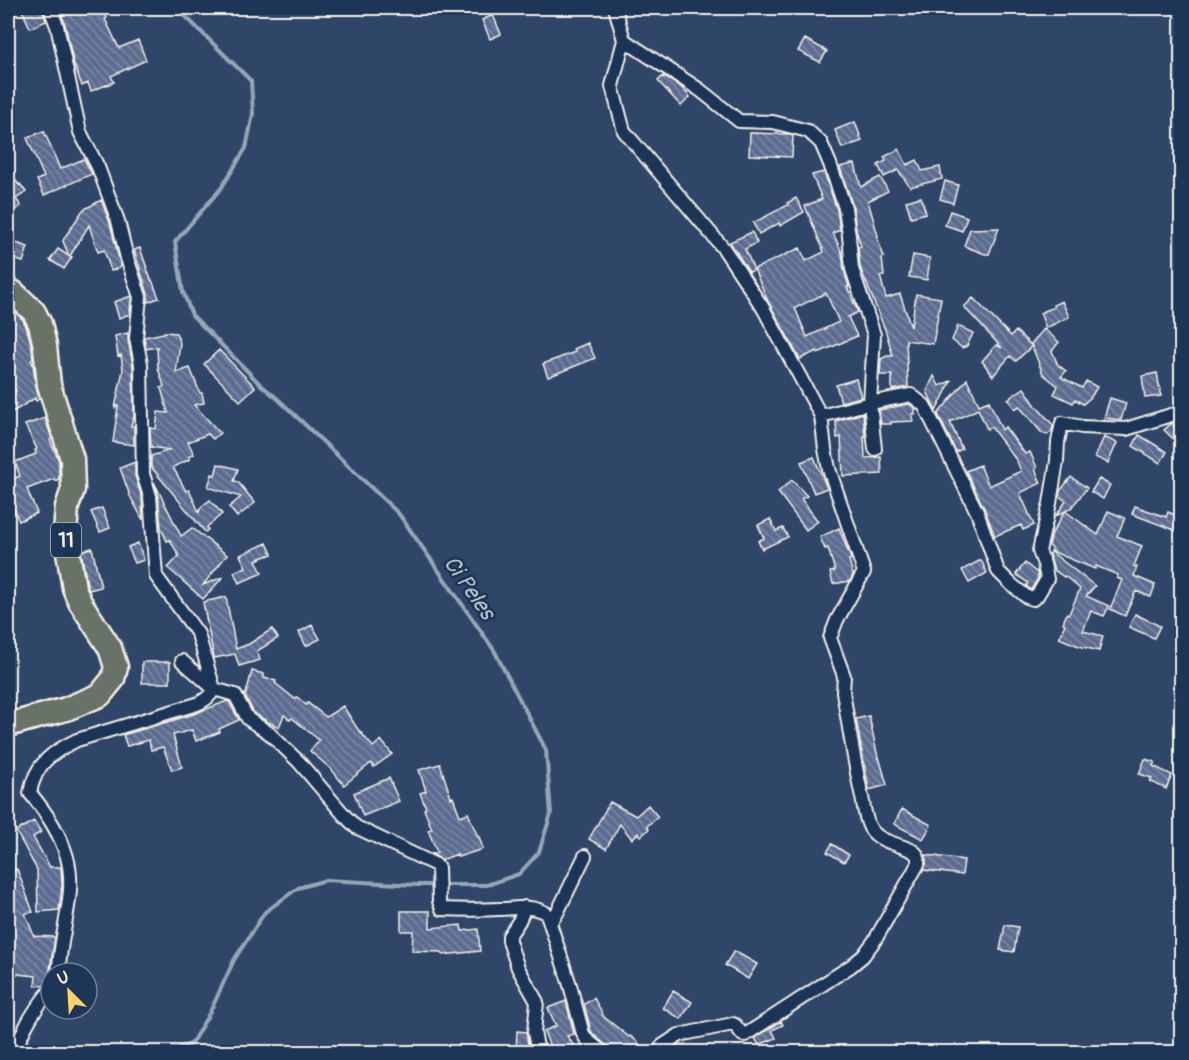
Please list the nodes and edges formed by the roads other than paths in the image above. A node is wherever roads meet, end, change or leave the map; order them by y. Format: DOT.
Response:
graph roads {
  1 [pos="50,8"];
  2 [pos="615,8"];
  3 [pos="624,40"];
  4 [pos="8,289"];
  5 [pos="870,403"];
  6 [pos="1182,413"];
  7 [pos="821,416"];
  8 [pos="874,449"];
  9 [pos="182,661"];
  10 [pos="214,689"];
  11 [pos="8,725"];
  12 [pos="585,856"];
  13 [pos="525,907"];
  14 [pos="550,923"];
  15 [pos="60,961"];
  16 [pos="39,1003"];
  17 [pos="15,1053"];
  18 [pos="538,1053"];
  19 [pos="602,1053"];
  20 [pos="661,1053"];
  1 -- 10 [label="street"];
  2 -- 3 [label="street"];
  3 -- 5 [label="street"];
  3 -- 7 [label="street"];
  4 -- 11 [label="highway, 11"];
  5 -- 6 [label="street"];
  5 -- 7 [label="street"];
  5 -- 8 [label="street"];
  7 -- 20 [label="street"];
  9 -- 10 [label="street"];
  10 -- 13 [label="street"];
  10 -- 15 [label="street"];
  12 -- 14 [label="street"];
  13 -- 14 [label="street"];
  13 -- 18 [label="street"];
  14 -- 19 [label="street"];
  16 -- 17 [label="street"];
}
